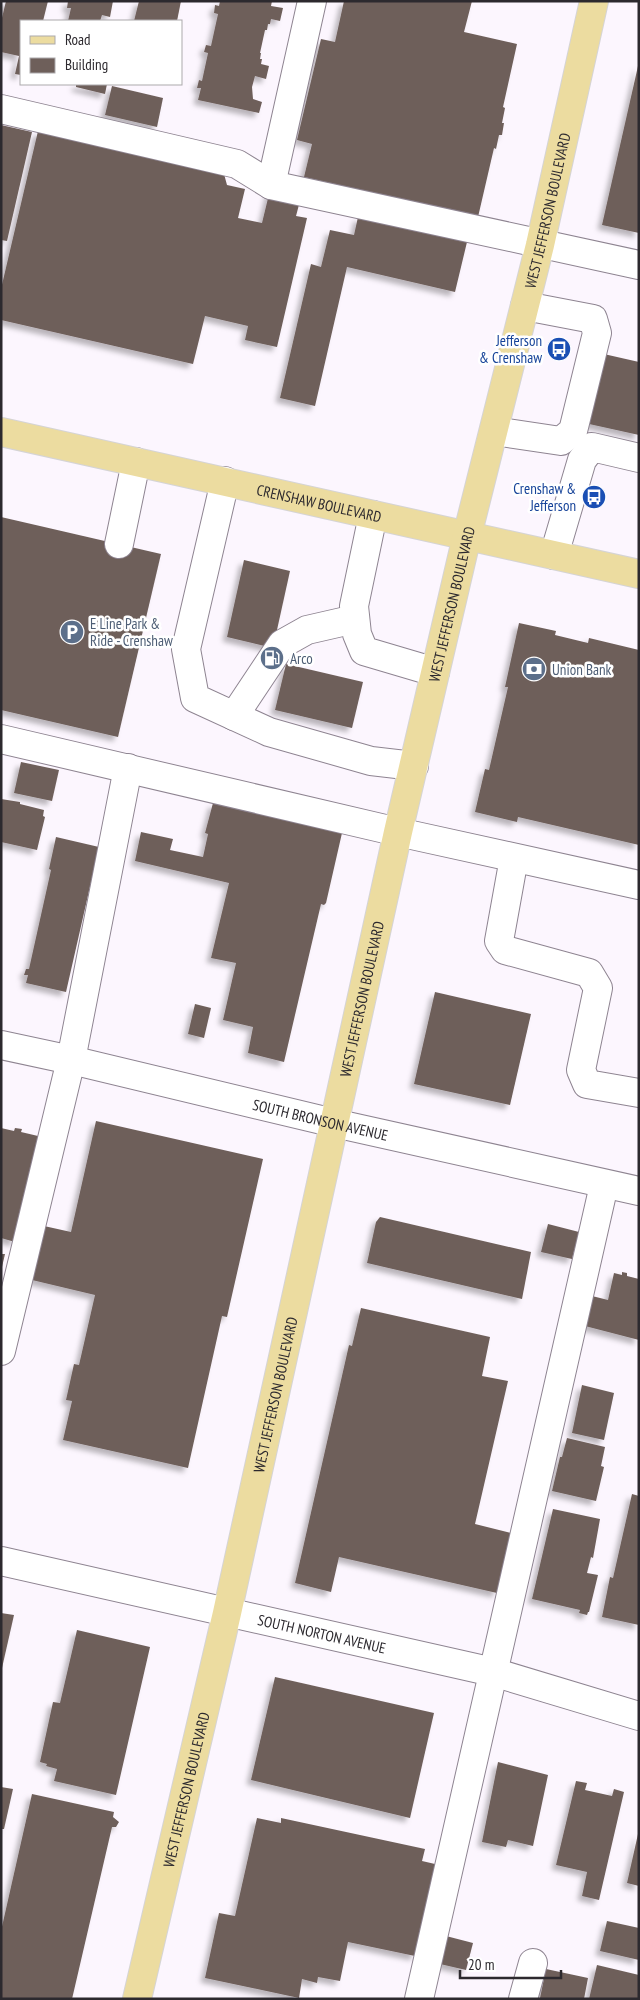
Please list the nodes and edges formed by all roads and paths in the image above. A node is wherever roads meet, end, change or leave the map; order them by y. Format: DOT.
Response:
graph roads {
  1 [pos="312,1"];
  2 [pos="594,1"];
  3 [pos="1,109"];
  4 [pos="271,185"];
  5 [pos="540,244"];
  6 [pos="639,265"];
  7 [pos="525,306"];
  8 [pos="494,430"];
  9 [pos="1,432"];
  10 [pos="561,441"];
  11 [pos="639,458"];
  12 [pos="582,460"];
  13 [pos="136,462"];
  14 [pos="225,481"];
  15 [pos="372,515"];
  16 [pos="467,536"];
  17 [pos="118,544"];
  18 [pos="554,555"];
  19 [pos="639,574"];
  20 [pos="356,619"];
  21 [pos="435,672"];
  22 [pos="234,716"];
  23 [pos="1,738"];
  24 [pos="414,766"];
  25 [pos="128,768"];
  26 [pos="398,832"];
  27 [pos="514,858"];
  28 [pos="639,885"];
  29 [pos="1,1045"];
  30 [pos="71,1060"];
  31 [pos="639,1093"];
  32 [pos="334,1123"];
  33 [pos="604,1185"];
  34 [pos="639,1191"];
  35 [pos="1,1352"];
  36 [pos="1,1561"];
  37 [pos="227,1613"];
  38 [pos="493,1672"];
  39 [pos="639,1716"];
  40 [pos="533,1963"];
  41 [pos="137,1999"];
  42 [pos="419,1999"];
  43 [pos="523,1999"];
  1 -- 4 [label="street"];
  2 -- 5 [label="main road, WEST JEFFERSON BOULEVARD"];
  3 -- 4 [label="street"];
  4 -- 5 [label="street"];
  5 -- 6 [label="street"];
  5 -- 7 [label="main road, WEST JEFFERSON BOULEVARD"];
  7 -- 8 [label="main road, WEST JEFFERSON BOULEVARD"];
  7 -- 10 [label="street"];
  8 -- 10 [label="street"];
  8 -- 16 [label="main road, WEST JEFFERSON BOULEVARD"];
  9 -- 13 [label="main road, CRENSHAW BOULEVARD"];
  10 -- 12 [label="street"];
  11 -- 12 [label="street"];
  12 -- 18 [label="street"];
  13 -- 14 [label="main road, CRENSHAW BOULEVARD"];
  13 -- 17 [label="street"];
  14 -- 15 [label="main road, CRENSHAW BOULEVARD"];
  14 -- 22 [label="street"];
  15 -- 16 [label="main road, CRENSHAW BOULEVARD"];
  15 -- 20 [label="street"];
  16 -- 18 [label="main road, CRENSHAW BOULEVARD"];
  16 -- 21 [label="main road, WEST JEFFERSON BOULEVARD"];
  18 -- 19 [label="main road, CRENSHAW BOULEVARD"];
  20 -- 21 [label="street"];
  20 -- 22 [label="street"];
  21 -- 24 [label="main road, WEST JEFFERSON BOULEVARD"];
  22 -- 24 [label="street"];
  23 -- 25 [label="street"];
  24 -- 26 [label="main road, WEST JEFFERSON BOULEVARD"];
  25 -- 26 [label="street"];
  25 -- 30 [label="street"];
  26 -- 27 [label="street"];
  26 -- 32 [label="main road, WEST JEFFERSON BOULEVARD"];
  27 -- 28 [label="street"];
  27 -- 31 [label="street"];
  29 -- 30 [label="street, SOUTH BRONSON AVENUE"];
  30 -- 32 [label="street, SOUTH BRONSON AVENUE"];
  30 -- 35 [label="street"];
  32 -- 33 [label="street, SOUTH BRONSON AVENUE"];
  32 -- 37 [label="main road, WEST JEFFERSON BOULEVARD"];
  33 -- 34 [label="street, SOUTH BRONSON AVENUE"];
  33 -- 38 [label="street"];
  36 -- 37 [label="street, SOUTH NORTON AVENUE"];
  37 -- 38 [label="street, SOUTH NORTON AVENUE"];
  37 -- 41 [label="main road, WEST JEFFERSON BOULEVARD"];
  38 -- 39 [label="street, SOUTH NORTON AVENUE"];
  38 -- 42 [label="street"];
  40 -- 43 [label="street"];
}
